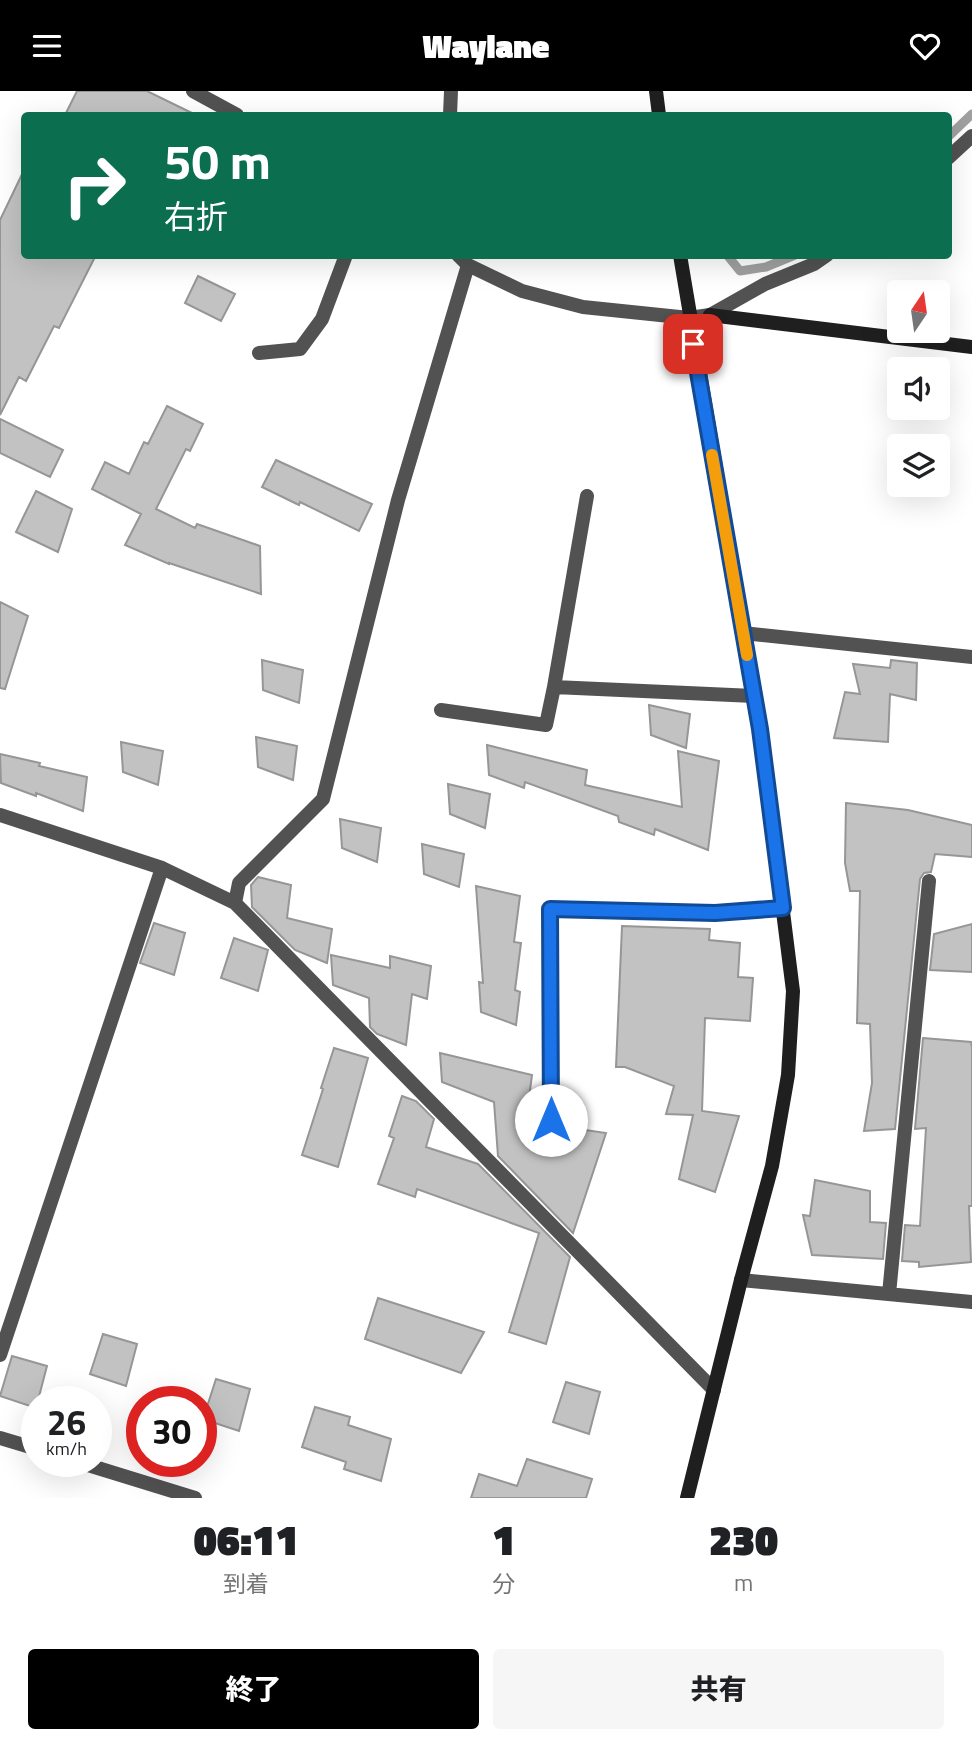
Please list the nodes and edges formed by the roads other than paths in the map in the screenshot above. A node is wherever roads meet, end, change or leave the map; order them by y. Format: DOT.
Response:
graph roads {
  1 [pos="192,91"];
  2 [pos="451,91"];
  3 [pos="656,91"];
  4 [pos="230,112"];
  5 [pos="450,112"];
  6 [pos="659,112"];
  7 [pos="972,136"];
  8 [pos="952,154"];
  9 [pos="344,259"];
  10 [pos="681,259"];
  11 [pos="821,259"];
  12 [pos="463,260"];
  13 [pos="710,315"];
  14 [pos="689,318"];
  15 [pos="972,347"];
  16 [pos="259,353"];
  17 [pos="587,496"];
  18 [pos="743,633"];
  19 [pos="972,657"];
  20 [pos="554,687"];
  21 [pos="754,696"];
  22 [pos="441,710"];
  23 [pos="0,815"];
  24 [pos="162,868"];
  25 [pos="929,881"];
  26 [pos="235,903"];
  27 [pos="783,908"];
  28 [pos="551,1120"];
  29 [pos="741,1280"];
  30 [pos="889,1294"];
  31 [pos="972,1303"];
  32 [pos="0,1355"];
  33 [pos="714,1390"];
  34 [pos="0,1438"];
  35 [pos="21,1444"];
  36 [pos="112,1472"];
  37 [pos="195,1498"];
  38 [pos="687,1498"];
  1 -- 4 [label="street"];
  2 -- 5 [label="street"];
  3 -- 6 [label="street"];
  7 -- 8 [label="street"];
  9 -- 16 [label="street"];
  10 -- 14 [label="street"];
  11 -- 13 [label="street"];
  12 -- 14 [label="street"];
  12 -- 26 [label="street"];
  13 -- 14 [label="street"];
  13 -- 15 [label="street"];
  14 -- 18 [label="street"];
  17 -- 20 [label="street"];
  18 -- 19 [label="street"];
  18 -- 21 [label="street"];
  20 -- 21 [label="street"];
  20 -- 22 [label="street"];
  21 -- 27 [label="street"];
  23 -- 24 [label="street"];
  24 -- 26 [label="street"];
  24 -- 32 [label="street"];
  25 -- 30 [label="street"];
  26 -- 33 [label="street"];
  27 -- 28 [label="street"];
  27 -- 29 [label="street"];
  29 -- 30 [label="street"];
  29 -- 33 [label="street"];
  30 -- 31 [label="street"];
  33 -- 38 [label="street"];
  34 -- 35 [label="street"];
  36 -- 37 [label="street"];
}
